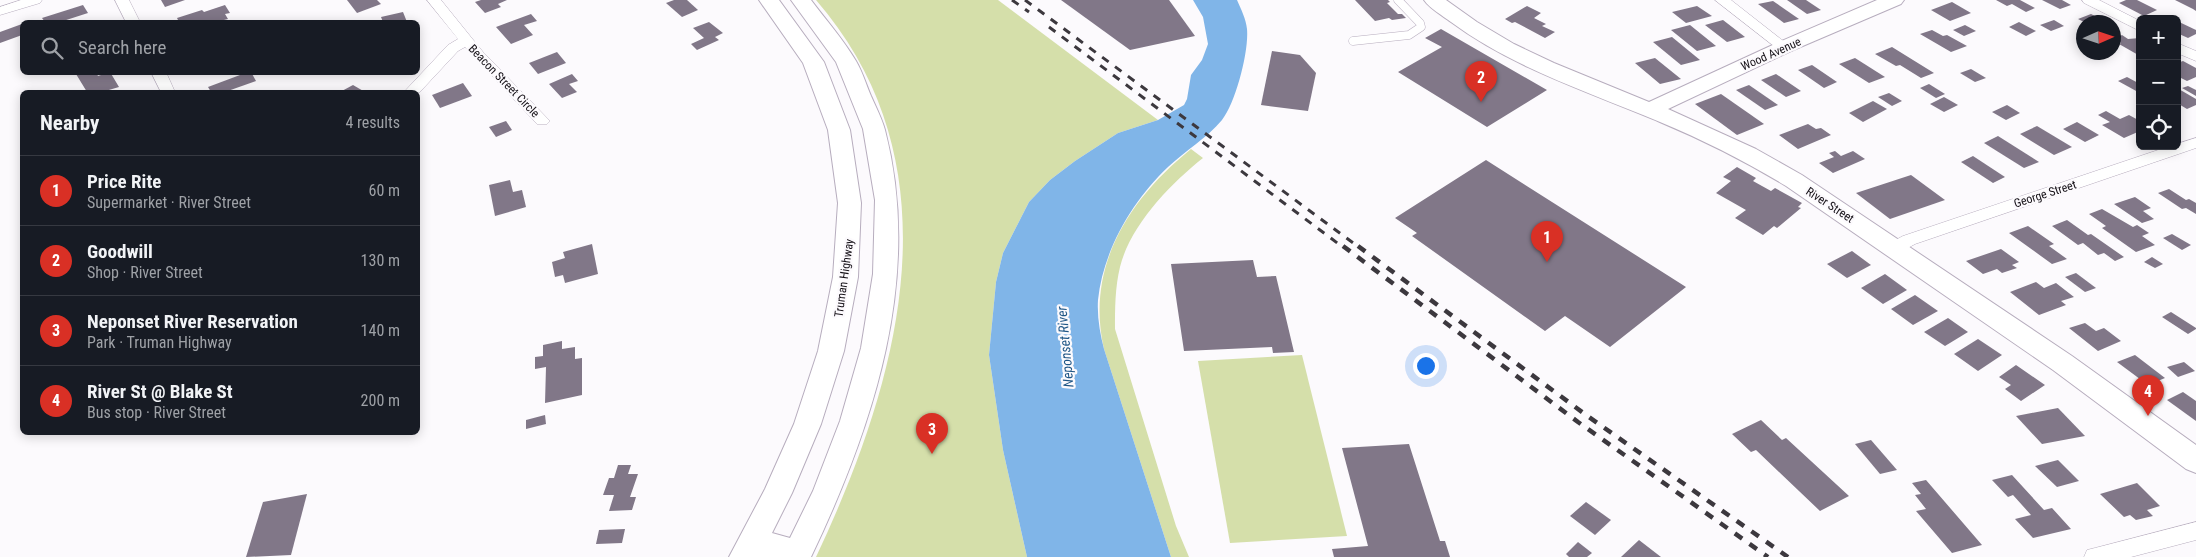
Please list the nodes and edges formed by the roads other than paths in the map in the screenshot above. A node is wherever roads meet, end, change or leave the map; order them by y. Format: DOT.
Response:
graph roads {
  1 [pos="35,0"];
  2 [pos="122,0"];
  3 [pos="434,0"];
  4 [pos="769,0"];
  5 [pos="801,0"];
  6 [pos="1398,0"];
  7 [pos="1434,0"];
  8 [pos="1722,0"];
  9 [pos="1894,0"];
  10 [pos="2089,0"];
  11 [pos="0,11"];
  12 [pos="132,20"];
  13 [pos="2136,25"];
  14 [pos="1353,40"];
  15 [pos="466,41"];
  16 [pos="1784,48"];
  17 [pos="2181,49"];
  18 [pos="2196,56"];
  19 [pos="160,75"];
  20 [pos="167,90"];
  21 [pos="413,90"];
  22 [pos="1649,110"];
  23 [pos="542,121"];
  24 [pos="2196,143"];
  25 [pos="1894,248"];
  26 [pos="2196,461"];
  27 [pos="2196,531"];
  28 [pos="748,550"];
  29 [pos="797,555"];
  30 [pos="2095,557"];
  1 -- 11 [label="street"];
  2 -- 12 [label="street"];
  3 -- 15 [label="street, Beacon Street Circle"];
  4 -- 28 [label="main road, Truman Highway"];
  5 -- 29 [label="main road"];
  6 -- 14 [label="lane"];
  7 -- 22 [label="main road, River Street"];
  8 -- 16 [label="street"];
  9 -- 16 [label="main road, Wood Avenue"];
  10 -- 13 [label="street"];
  15 -- 21 [label="street, Beacon Street Circle"];
  15 -- 23 [label="street, Beacon Street Circle"];
  16 -- 22 [label="main road, Wood Avenue"];
  17 -- 18 [label="street"];
  19 -- 20 [label="street"];
  22 -- 25 [label="main road, River Street"];
  24 -- 25 [label="street, George Street"];
  25 -- 26 [label="main road, River Street"];
  27 -- 30 [label="street"];
  28 -- 29 [label="main road"];
}
